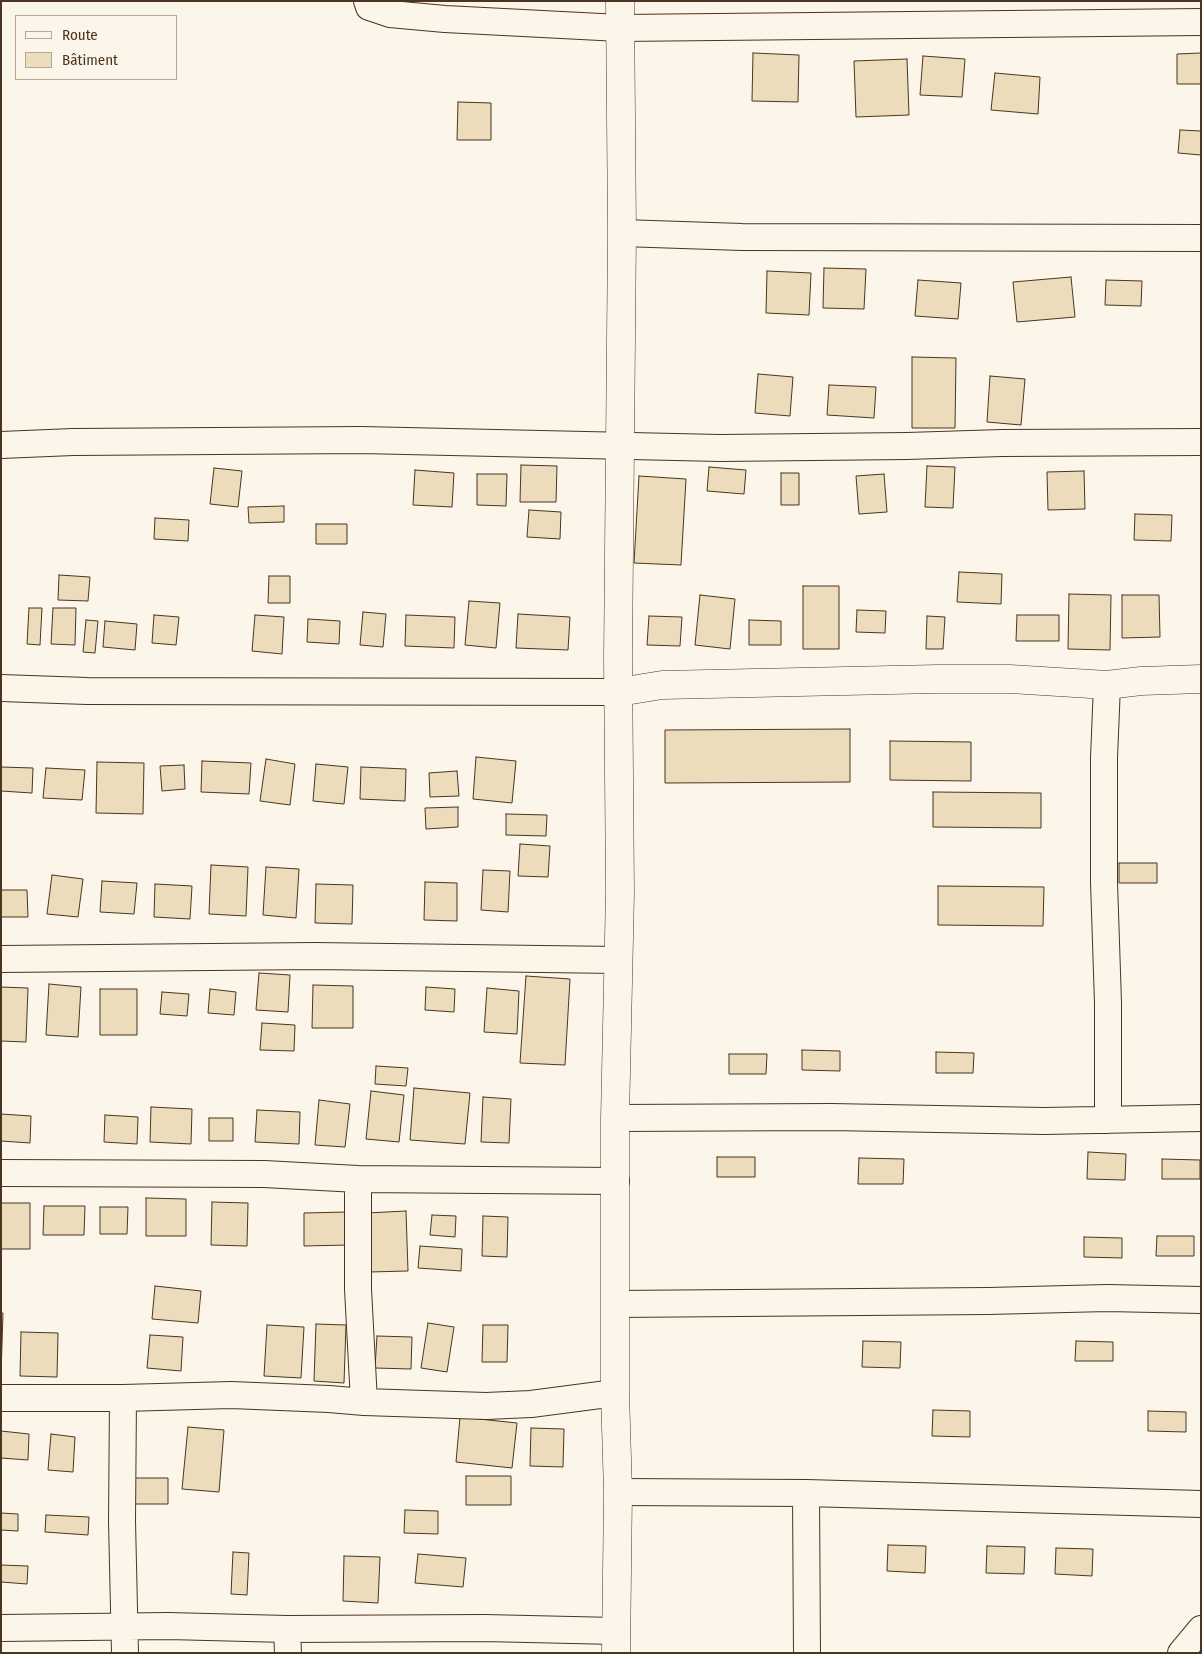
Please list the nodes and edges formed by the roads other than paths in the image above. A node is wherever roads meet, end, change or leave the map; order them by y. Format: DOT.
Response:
graph roads {
  1 [pos="367,1"];
  2 [pos="620,1"];
  3 [pos="1201,22"];
  4 [pos="620,28"];
  5 [pos="622,233"];
  6 [pos="1201,238"];
  7 [pos="1201,442"];
  8 [pos="1,445"];
  9 [pos="620,446"];
  10 [pos="1201,679"];
  11 [pos="1107,685"];
  12 [pos="1,688"];
  13 [pos="619,692"];
  14 [pos="1,959"];
  15 [pos="618,960"];
  16 [pos="615,1118"];
  17 [pos="1201,1118"];
  18 [pos="1108,1120"];
  19 [pos="1,1173"];
  20 [pos="358,1179"];
  21 [pos="616,1181"];
  22 [pos="1201,1300"];
  23 [pos="615,1304"];
  24 [pos="615,1393"];
  25 [pos="1,1398"];
  26 [pos="123,1398"];
  27 [pos="364,1402"];
  28 [pos="618,1492"];
  29 [pos="806,1492"];
  30 [pos="1201,1504"];
  31 [pos="125,1627"];
  32 [pos="1,1628"];
  33 [pos="1201,1630"];
  34 [pos="288,1641"];
  35 [pos="616,1642"];
  36 [pos="125,1653"];
  37 [pos="807,1653"];
  38 [pos="1181,1653"];
  1 -- 4 [label="street"];
  2 -- 4 [label="street"];
  3 -- 4 [label="street"];
  4 -- 5 [label="street"];
  5 -- 6 [label="street"];
  5 -- 9 [label="street"];
  7 -- 9 [label="street"];
  8 -- 9 [label="street"];
  9 -- 13 [label="street"];
  10 -- 11 [label="street"];
  11 -- 13 [label="street"];
  11 -- 18 [label="street"];
  12 -- 13 [label="street"];
  13 -- 15 [label="street"];
  14 -- 15 [label="street"];
  15 -- 16 [label="street"];
  16 -- 18 [label="street"];
  16 -- 21 [label="street"];
  17 -- 18 [label="street"];
  19 -- 20 [label="street"];
  20 -- 21 [label="street"];
  20 -- 27 [label="street"];
  21 -- 23 [label="street"];
  22 -- 23 [label="street"];
  23 -- 24 [label="street"];
  24 -- 27 [label="street"];
  24 -- 28 [label="street"];
  25 -- 26 [label="street"];
  26 -- 27 [label="street"];
  26 -- 31 [label="street"];
  28 -- 29 [label="street"];
  28 -- 35 [label="street"];
  29 -- 30 [label="street"];
  29 -- 37 [label="street"];
  31 -- 32 [label="street"];
  31 -- 34 [label="street"];
  31 -- 36 [label="street"];
  33 -- 38 [label="street"];
  34 -- 35 [label="street"];
}
